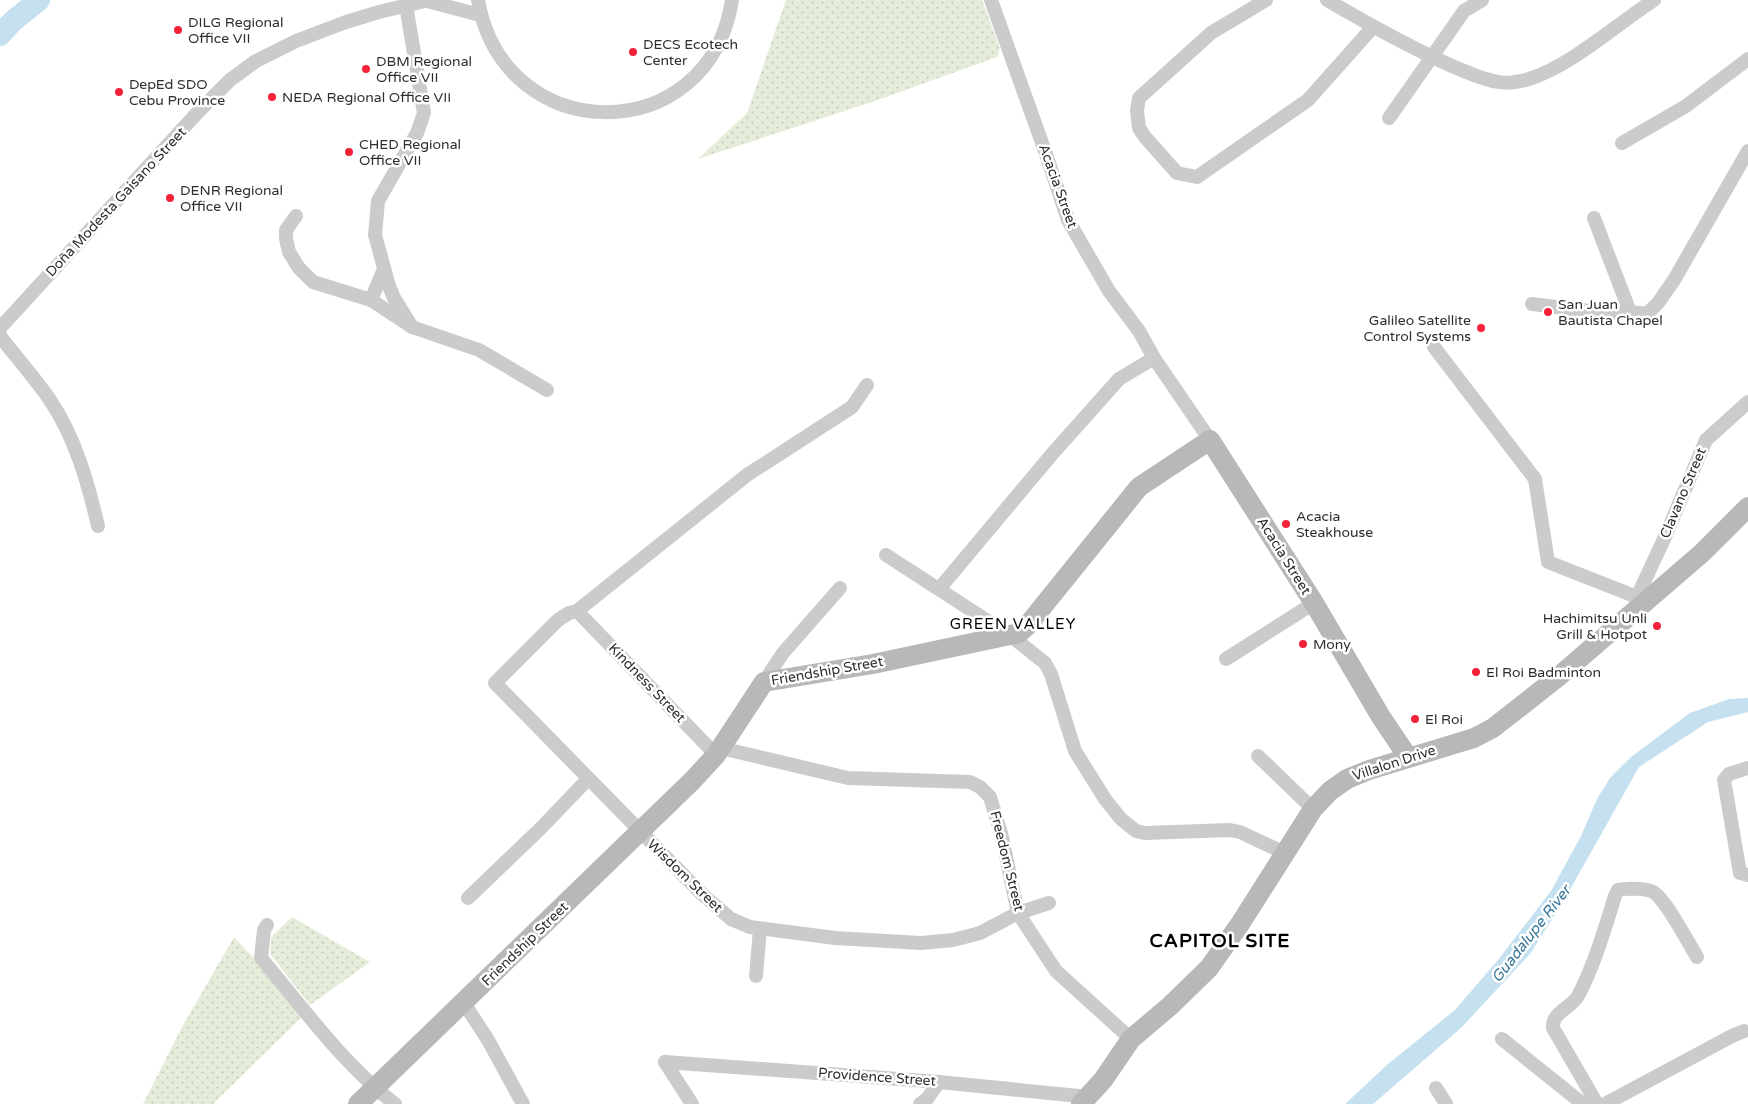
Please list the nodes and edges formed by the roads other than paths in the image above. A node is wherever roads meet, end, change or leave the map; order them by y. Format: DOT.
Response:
graph roads {
  1 [pos="428,0"];
  2 [pos="478,0"];
  3 [pos="732,0"];
  4 [pos="991,0"];
  5 [pos="1266,0"];
  6 [pos="1327,0"];
  7 [pos="1482,0"];
  8 [pos="1654,0"];
  9 [pos="406,5"];
  10 [pos="480,15"];
  11 [pos="1373,27"];
  12 [pos="1432,57"];
  13 [pos="1748,59"];
  14 [pos="1389,118"];
  15 [pos="1622,143"];
  16 [pos="1748,151"];
  17 [pos="296,216"];
  18 [pos="1594,218"];
  19 [pos="384,269"];
  20 [pos="371,300"];
  21 [pos="1532,304"];
  22 [pos="1630,312"];
  23 [pos="412,327"];
  24 [pos="0,328"];
  25 [pos="0,336"];
  26 [pos="1434,347"];
  27 [pos="1154,358"];
  28 [pos="867,385"];
  29 [pos="547,390"];
  30 [pos="1748,402"];
  31 [pos="1210,440"];
  32 [pos="1748,506"];
  33 [pos="98,526"];
  34 [pos="886,555"];
  35 [pos="840,588"];
  36 [pos="939,589"];
  37 [pos="1640,601"];
  38 [pos="1314,603"];
  39 [pos="577,611"];
  40 [pos="1010,636"];
  41 [pos="1226,659"];
  42 [pos="764,682"];
  43 [pos="719,752"];
  44 [pos="1258,756"];
  45 [pos="1408,758"];
  46 [pos="1748,768"];
  47 [pos="588,779"];
  48 [pos="1314,809"];
  49 [pos="640,832"];
  50 [pos="1285,853"];
  51 [pos="1748,875"];
  52 [pos="468,898"];
  53 [pos="1049,903"];
  54 [pos="1018,913"];
  55 [pos="267,925"];
  56 [pos="760,930"];
  57 [pos="1697,957"];
  58 [pos="756,976"];
  59 [pos="464,1002"];
  60 [pos="1744,1031"];
  61 [pos="1131,1039"];
  62 [pos="1502,1039"];
  63 [pos="939,1082"];
  64 [pos="374,1088"];
  65 [pos="1436,1088"];
  66 [pos="1085,1100"];
  67 [pos="358,1104"];
  68 [pos="395,1104"];
  69 [pos="523,1104"];
  70 [pos="692,1104"];
  71 [pos="920,1104"];
  72 [pos="1446,1104"];
  73 [pos="1584,1104"];
  74 [pos="1597,1104"];
  75 [pos="1605,1104"];
  1 -- 9 [label="street, Doña Modesta Gaisano Street"];
  1 -- 10 [label="street, Doña Modesta Gaisano Street"];
  2 -- 10 [label="street"];
  3 -- 10 [label="street"];
  4 -- 27 [label="street, Acacia Street"];
  5 -- 11 [label="street"];
  6 -- 11 [label="street"];
  7 -- 12 [label="street"];
  8 -- 12 [label="street"];
  9 -- 19 [label="street"];
  9 -- 24 [label="street, Doña Modesta Gaisano Street"];
  11 -- 12 [label="street"];
  12 -- 14 [label="street"];
  13 -- 15 [label="street"];
  16 -- 22 [label="street"];
  17 -- 20 [label="street"];
  18 -- 22 [label="street"];
  19 -- 20 [label="street"];
  19 -- 23 [label="street"];
  20 -- 23 [label="street"];
  21 -- 22 [label="street"];
  23 -- 29 [label="street"];
  25 -- 33 [label="street"];
  26 -- 37 [label="street"];
  27 -- 31 [label="street, Acacia Street"];
  27 -- 36 [label="street"];
  28 -- 39 [label="street"];
  30 -- 37 [label="street, Clavano Street"];
  31 -- 38 [label="street, Acacia Street"];
  31 -- 40 [label="street, Friendship Street"];
  32 -- 37 [label="street, Villalon Drive"];
  34 -- 36 [label="street"];
  35 -- 42 [label="street"];
  36 -- 40 [label="street"];
  37 -- 45 [label="street, Villalon Drive"];
  38 -- 41 [label="street"];
  38 -- 45 [label="street, Acacia Street"];
  39 -- 43 [label="street, Kindness Street"];
  39 -- 47 [label="street, Wisdom Street"];
  40 -- 42 [label="street, Friendship Street"];
  40 -- 50 [label="street"];
  42 -- 43 [label="street, Friendship Street"];
  43 -- 49 [label="street, Friendship Street"];
  43 -- 54 [label="street, Freedom Street"];
  44 -- 48 [label="street"];
  45 -- 48 [label="street, Villalon Drive"];
  46 -- 51 [label="street"];
  47 -- 49 [label="street, Wisdom Street"];
  47 -- 52 [label="street"];
  48 -- 50 [label="street, Villalon Drive"];
  49 -- 56 [label="street, Wisdom Street"];
  49 -- 59 [label="street, Friendship Street"];
  50 -- 61 [label="street, Villalon Drive"];
  53 -- 54 [label="street, Wisdom Street"];
  54 -- 56 [label="street, Wisdom Street"];
  54 -- 61 [label="street, Freedom Street"];
  55 -- 64 [label="street"];
  56 -- 58 [label="street"];
  57 -- 74 [label="street"];
  59 -- 64 [label="street, Friendship Street"];
  59 -- 69 [label="street"];
  60 -- 75 [label="street"];
  61 -- 66 [label="street, Villalon Drive"];
  62 -- 73 [label="street"];
  63 -- 66 [label="street, Providence Street"];
  63 -- 70 [label="street, Providence Street"];
  63 -- 71 [label="street"];
  64 -- 67 [label="street, Friendship Street"];
  64 -- 68 [label="street"];
  65 -- 72 [label="street"];
}
